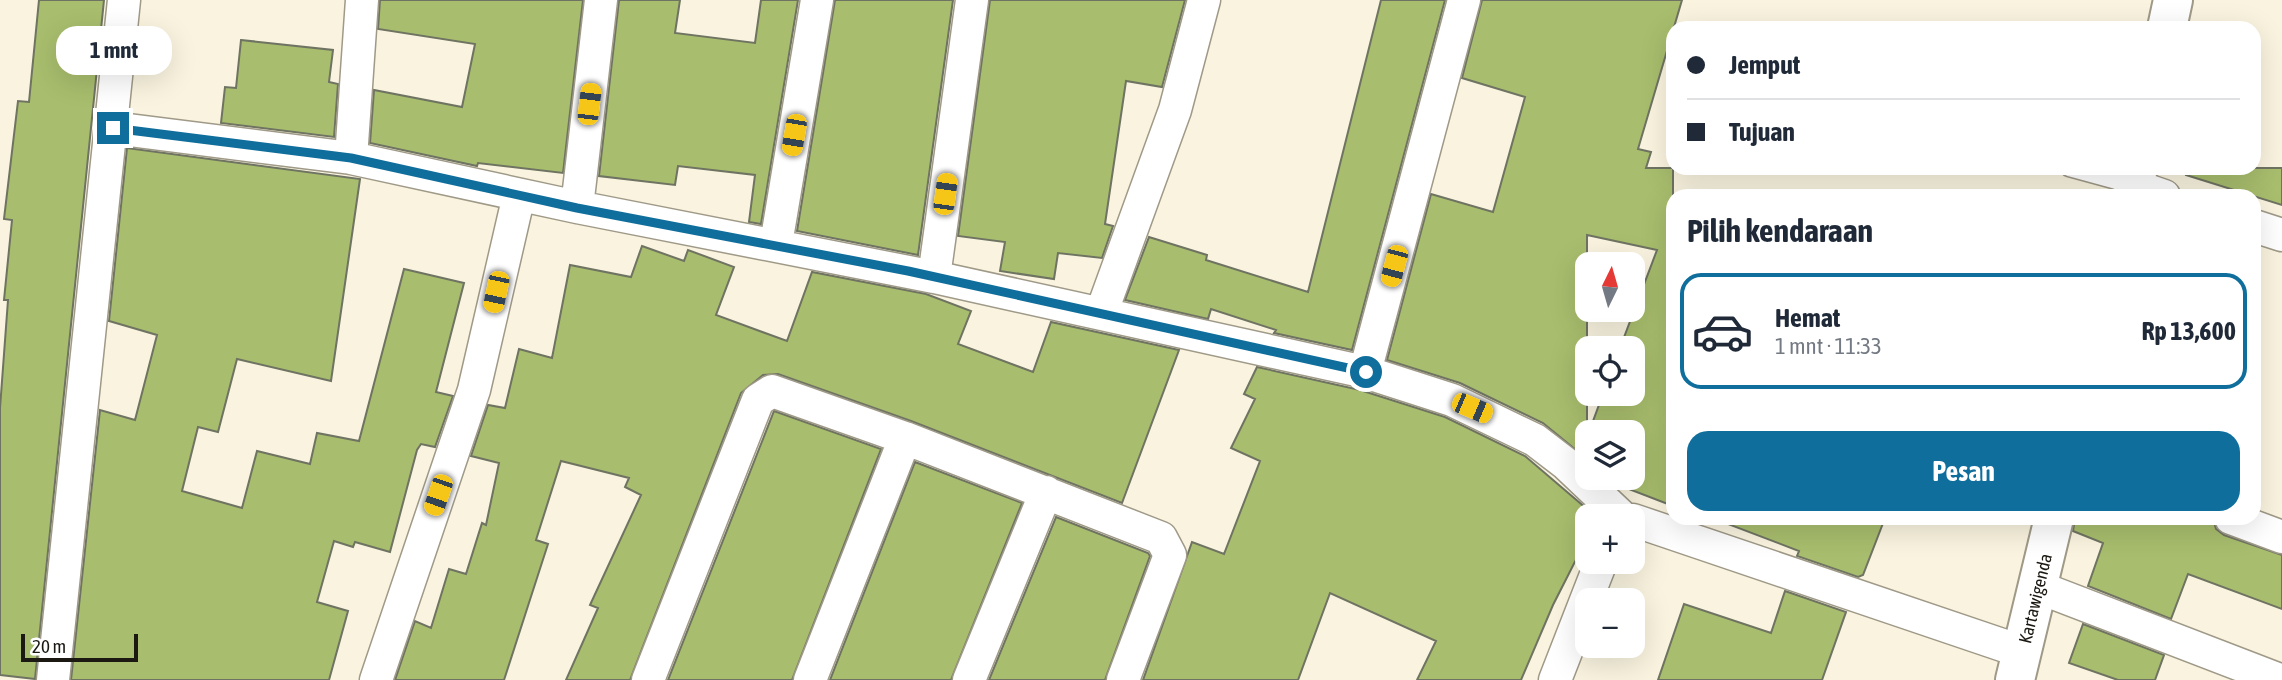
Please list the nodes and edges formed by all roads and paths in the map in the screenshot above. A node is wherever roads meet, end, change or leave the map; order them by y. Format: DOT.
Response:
graph roads {
  1 [pos="124,0"];
  2 [pos="362,0"];
  3 [pos="601,0"];
  4 [pos="817,0"];
  5 [pos="972,0"];
  6 [pos="1204,0"];
  7 [pos="1464,0"];
  8 [pos="2173,0"];
  9 [pos="2168,21"];
  10 [pos="113,128"];
  11 [pos="351,158"];
  12 [pos="2096,175"];
  13 [pos="2142,187"];
  14 [pos="519,195"];
  15 [pos="577,208"];
  16 [pos="2261,228"];
  17 [pos="2282,235"];
  18 [pos="776,244"];
  19 [pos="934,277"];
  20 [pos="1101,314"];
  21 [pos="1366,372"];
  22 [pos="905,438"];
  23 [pos="1046,492"];
  24 [pos="1607,504"];
  25 [pos="1645,525"];
  26 [pos="2052,525"];
  27 [pos="2250,525"];
  28 [pos="2282,537"];
  29 [pos="1596,574"];
  30 [pos="2038,587"];
  31 [pos="2017,665"];
  32 [pos="53,680"];
  33 [pos="376,680"];
  34 [pos="648,680"];
  35 [pos="810,680"];
  36 [pos="969,680"];
  37 [pos="1123,680"];
  38 [pos="1555,680"];
  39 [pos="2280,680"];
  1 -- 10 [label="street"];
  2 -- 11 [label="street"];
  3 -- 15 [label="street"];
  4 -- 18 [label="street"];
  5 -- 19 [label="street"];
  6 -- 20 [label="street"];
  7 -- 21 [label="street"];
  8 -- 9 [label="street"];
  10 -- 11 [label="street"];
  10 -- 32 [label="street"];
  11 -- 14 [label="street"];
  12 -- 13 [label="lane"];
  14 -- 15 [label="street"];
  14 -- 33 [label="street"];
  15 -- 18 [label="street"];
  16 -- 17 [label="street"];
  18 -- 19 [label="street"];
  19 -- 20 [label="street"];
  20 -- 21 [label="street"];
  21 -- 24 [label="street"];
  22 -- 23 [label="street"];
  22 -- 34 [label="street"];
  22 -- 35 [label="street"];
  23 -- 36 [label="street"];
  23 -- 37 [label="street"];
  25 -- 31 [label="street"];
  26 -- 30 [label="street, Kartawigenda"];
  27 -- 28 [label="street"];
  29 -- 38 [label="street"];
  30 -- 31 [label="street, Kartawigenda"];
  30 -- 39 [label="street"];
}
